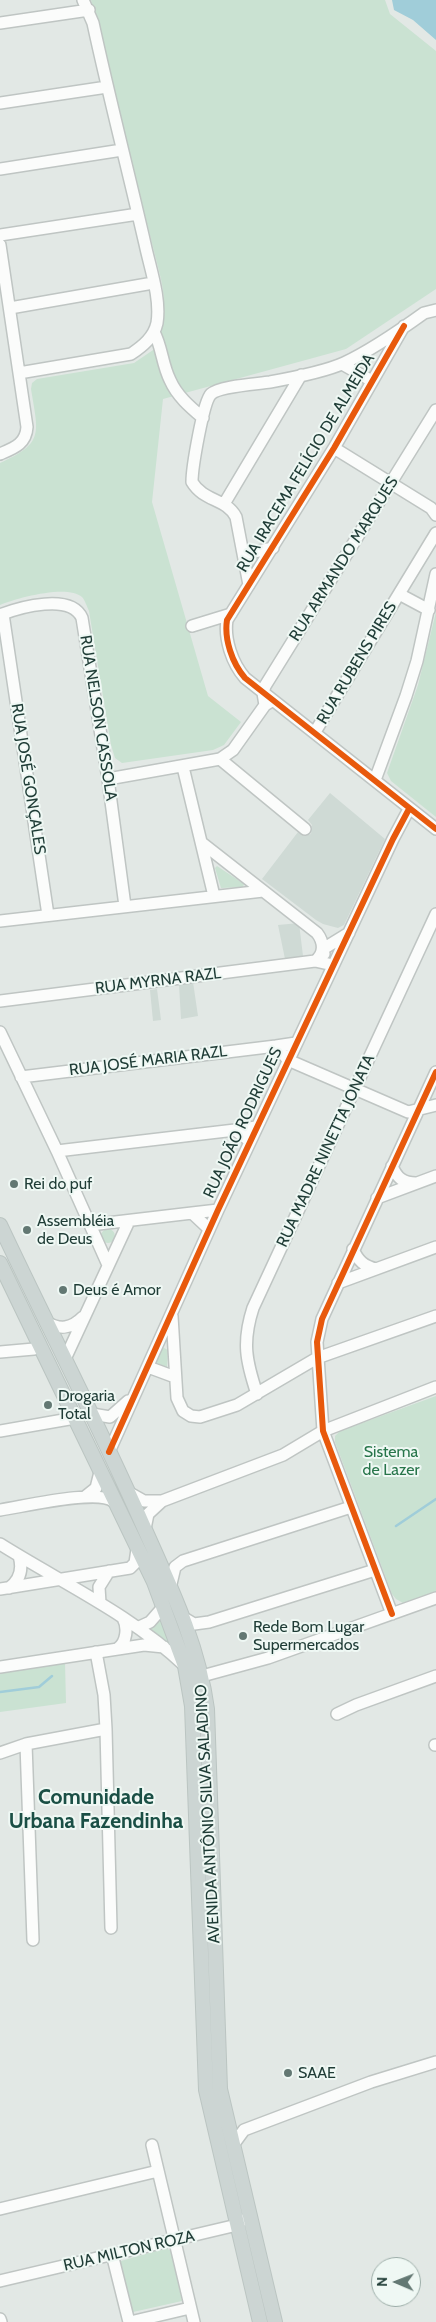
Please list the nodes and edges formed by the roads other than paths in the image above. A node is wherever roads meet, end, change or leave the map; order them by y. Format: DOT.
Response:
graph roads {
  1 [pos="86,5"];
  2 [pos="0,23"];
  3 [pos="107,87"];
  4 [pos="0,103"];
  5 [pos="122,150"];
  6 [pos="0,169"];
  7 [pos="138,214"];
  8 [pos="0,235"];
  9 [pos="0,245"];
  10 [pos="153,283"];
  11 [pos="10,308"];
  12 [pos="434,310"];
  13 [pos="404,326"];
  14 [pos="154,332"];
  15 [pos="342,364"];
  16 [pos="19,373"];
  17 [pos="301,375"];
  18 [pos="372,381"];
  19 [pos="436,410"];
  20 [pos="203,418"];
  21 [pos="431,426"];
  22 [pos="334,448"];
  23 [pos="0,454"];
  24 [pos="390,483"];
  25 [pos="224,504"];
  26 [pos="434,510"];
  27 [pos="436,533"];
  28 [pos="273,548"];
  29 [pos="436,549"];
  30 [pos="424,553"];
  31 [pos="244,554"];
  32 [pos="436,574"];
  33 [pos="249,585"];
  34 [pos="399,594"];
  35 [pos="429,610"];
  36 [pos="1,614"];
  37 [pos="231,614"];
  38 [pos="209,621"];
  39 [pos="192,626"];
  40 [pos="226,628"];
  41 [pos="267,700"];
  42 [pos="315,732"];
  43 [pos="220,759"];
  44 [pos="183,767"];
  45 [pos="108,779"];
  46 [pos="375,780"];
  47 [pos="409,809"];
  48 [pos="305,829"];
  49 [pos="436,829"];
  50 [pos="202,843"];
  51 [pos="217,855"];
  52 [pos="206,861"];
  53 [pos="263,891"];
  54 [pos="214,896"];
  55 [pos="126,906"];
  56 [pos="436,914"];
  57 [pos="48,915"];
  58 [pos="0,921"];
  59 [pos="317,933"];
  60 [pos="344,936"];
  61 [pos="323,949"];
  62 [pos="325,969"];
  63 [pos="0,1000"];
  64 [pos="0,1032"];
  65 [pos="296,1044"];
  66 [pos="276,1046"];
  67 [pos="288,1060"];
  68 [pos="21,1077"];
  69 [pos="434,1082"];
  70 [pos="355,1090"];
  71 [pos="436,1105"];
  72 [pos="417,1111"];
  73 [pos="256,1127"];
  74 [pos="235,1130"];
  75 [pos="250,1141"];
  76 [pos="57,1151"];
  77 [pos="392,1166"];
  78 [pos="436,1176"];
  79 [pos="418,1183"];
  80 [pos="377,1198"];
  81 [pos="218,1210"];
  82 [pos="192,1213"];
  83 [pos="129,1221"];
  84 [pos="0,1225"];
  85 [pos="90,1225"];
  86 [pos="209,1229"];
  87 [pos="436,1247"];
  88 [pos="353,1249"];
  89 [pos="108,1265"];
  90 [pos="1,1269"];
  91 [pos="376,1269"];
  92 [pos="338,1283"];
  93 [pos="172,1313"];
  94 [pos="86,1314"];
  95 [pos="436,1316"];
  96 [pos="48,1327"];
  97 [pos="32,1330"];
  98 [pos="20,1350"];
  99 [pos="0,1352"];
  100 [pos="42,1352"];
  101 [pos="317,1358"];
  102 [pos="65,1359"];
  103 [pos="148,1366"];
  104 [pos="175,1377"];
  105 [pos="436,1387"];
  106 [pos="134,1394"];
  107 [pos="257,1394"];
  108 [pos="92,1414"];
  109 [pos="75,1418"];
  110 [pos="0,1431"];
  111 [pos="323,1431"];
  112 [pos="109,1452"];
  113 [pos="100,1472"];
  114 [pos="128,1491"];
  115 [pos="86,1496"];
  116 [pos="162,1501"];
  117 [pos="114,1502"];
  118 [pos="351,1507"];
  119 [pos="1,1511"];
  120 [pos="145,1529"];
  121 [pos="0,1544"];
  122 [pos="137,1550"];
  123 [pos="19,1556"];
  124 [pos="375,1570"];
  125 [pos="109,1571"];
  126 [pos="59,1580"];
  127 [pos="172,1586"];
  128 [pos="4,1588"];
  129 [pos="436,1598"];
  130 [pos="100,1603"];
  131 [pos="164,1606"];
  132 [pos="392,1614"];
  133 [pos="123,1618"];
  134 [pos="184,1618"];
  135 [pos="209,1622"];
  136 [pos="139,1627"];
  137 [pos="193,1643"];
  138 [pos="164,1647"];
  139 [pos="117,1649"];
  140 [pos="96,1652"];
  141 [pos="185,1666"];
  142 [pos="0,1667"];
  143 [pos="202,1676"];
  144 [pos="436,1676"];
  145 [pos="337,1714"];
  146 [pos="106,1729"];
  147 [pos="26,1744"];
  148 [pos="0,1752"];
  149 [pos="111,1928"];
  150 [pos="33,1940"];
  151 [pos="436,2062"];
  152 [pos="228,2126"];
  153 [pos="244,2130"];
  154 [pos="152,2145"];
  155 [pos="233,2145"];
  156 [pos="158,2171"];
  157 [pos="0,2209"];
  158 [pos="249,2209"];
  159 [pos="237,2225"];
  160 [pos="173,2240"];
  161 [pos="112,2254"];
  162 [pos="0,2281"];
  163 [pos="190,2308"];
  164 [pos="130,2322"];
  165 [pos="194,2322"];
  166 [pos="260,2322"];
  167 [pos="275,2322"];
  1 -- 2 [label="street"];
  1 -- 3 [label="street"];
  3 -- 4 [label="street"];
  3 -- 5 [label="street"];
  5 -- 6 [label="street"];
  5 -- 7 [label="street"];
  7 -- 8 [label="street"];
  7 -- 10 [label="street"];
  9 -- 11 [label="street"];
  10 -- 11 [label="street"];
  10 -- 14 [label="street"];
  11 -- 16 [label="street"];
  12 -- 13 [label="street"];
  13 -- 15 [label="street"];
  13 -- 18 [label="street, RUA IRACEMA FELÍCIO DE ALMEIDA"];
  14 -- 16 [label="street"];
  14 -- 20 [label="street"];
  15 -- 17 [label="street"];
  15 -- 18 [label="street"];
  16 -- 23 [label="street"];
  17 -- 20 [label="street"];
  17 -- 25 [label="street"];
  18 -- 22 [label="street, RUA IRACEMA FELÍCIO DE ALMEIDA"];
  19 -- 21 [label="street, RUA ARMANDO MARQUES"];
  20 -- 25 [label="street"];
  21 -- 24 [label="street, RUA ARMANDO MARQUES"];
  22 -- 24 [label="street"];
  22 -- 28 [label="street, RUA IRACEMA FELÍCIO DE ALMEIDA"];
  24 -- 26 [label="street"];
  24 -- 41 [label="street, RUA ARMANDO MARQUES"];
  25 -- 31 [label="street"];
  27 -- 30 [label="street, RUA RUBENS PIRES"];
  28 -- 31 [label="street, RUA IRACEMA FELÍCIO DE ALMEIDA"];
  28 -- 33 [label="street, RUA IRACEMA FELÍCIO DE ALMEIDA"];
  29 -- 30 [label="street"];
  30 -- 34 [label="street, RUA RUBENS PIRES"];
  31 -- 33 [label="street"];
  32 -- 35 [label="street"];
  33 -- 37 [label="street, RUA IRACEMA FELÍCIO DE ALMEIDA"];
  34 -- 35 [label="street, RUA RUBENS PIRES"];
  34 -- 42 [label="street, RUA RUBENS PIRES"];
  35 -- 46 [label="street"];
  36 -- 45 [label="street, RUA NELSON CASSOLA"];
  36 -- 57 [label="street, RUA JOSÉ GONÇALES"];
  37 -- 38 [label="street"];
  37 -- 40 [label="street, RUA IRACEMA FELÍCIO DE ALMEIDA"];
  38 -- 39 [label="street"];
  38 -- 40 [label="street"];
  40 -- 41 [label="street"];
  41 -- 42 [label="street"];
  41 -- 43 [label="street, RUA ARMANDO MARQUES"];
  42 -- 46 [label="street"];
  43 -- 44 [label="street"];
  43 -- 48 [label="street"];
  44 -- 45 [label="street"];
  44 -- 50 [label="street"];
  45 -- 55 [label="street, RUA NELSON CASSOLA"];
  46 -- 47 [label="street"];
  47 -- 49 [label="street"];
  47 -- 60 [label="street, RUA JOÃO RODRIGUES"];
  50 -- 51 [label="street"];
  50 -- 52 [label="street"];
  51 -- 52 [label="street"];
  51 -- 53 [label="street"];
  52 -- 54 [label="street"];
  53 -- 54 [label="street"];
  53 -- 59 [label="street"];
  54 -- 55 [label="street"];
  55 -- 57 [label="street"];
  56 -- 70 [label="street, RUA MADRE NINETTA JONATA"];
  57 -- 58 [label="street"];
  59 -- 60 [label="street"];
  59 -- 61 [label="street"];
  60 -- 61 [label="street"];
  60 -- 62 [label="street, RUA JOÃO RODRIGUES"];
  61 -- 62 [label="street"];
  62 -- 63 [label="street, RUA MYRNA RAZL"];
  62 -- 65 [label="street, RUA JOÃO RODRIGUES"];
  64 -- 68 [label="street"];
  65 -- 66 [label="street, RUA JOSÉ MARIA RAZL"];
  65 -- 67 [label="street, RUA JOÃO RODRIGUES"];
  66 -- 67 [label="street"];
  66 -- 68 [label="street, RUA JOSÉ MARIA RAZL"];
  67 -- 70 [label="street"];
  67 -- 73 [label="street, RUA JOÃO RODRIGUES"];
  68 -- 76 [label="street"];
  69 -- 72 [label="street"];
  70 -- 72 [label="street"];
  70 -- 107 [label="street, RUA MADRE NINETTA JONATA"];
  71 -- 72 [label="street"];
  72 -- 77 [label="street"];
  73 -- 74 [label="street"];
  73 -- 75 [label="street, RUA JOÃO RODRIGUES"];
  74 -- 75 [label="street"];
  74 -- 76 [label="street"];
  75 -- 81 [label="street, RUA JOÃO RODRIGUES"];
  76 -- 85 [label="street"];
  77 -- 79 [label="street"];
  77 -- 80 [label="street"];
  78 -- 79 [label="street"];
  79 -- 80 [label="street"];
  80 -- 88 [label="street"];
  81 -- 82 [label="street"];
  81 -- 86 [label="street, RUA JOÃO RODRIGUES"];
  82 -- 83 [label="street"];
  82 -- 86 [label="street"];
  83 -- 85 [label="street"];
  83 -- 89 [label="street"];
  84 -- 96 [label="main road"];
  85 -- 89 [label="street"];
  86 -- 93 [label="street, RUA JOÃO RODRIGUES"];
  87 -- 91 [label="street"];
  88 -- 91 [label="street"];
  88 -- 92 [label="street"];
  89 -- 94 [label="street"];
  90 -- 97 [label="main road"];
  91 -- 92 [label="street"];
  92 -- 101 [label="street"];
  93 -- 103 [label="street, RUA JOÃO RODRIGUES"];
  93 -- 104 [label="street"];
  94 -- 96 [label="street"];
  94 -- 102 [label="street"];
  95 -- 101 [label="street"];
  96 -- 100 [label="main road"];
  96 -- 102 [label="main road, AVENIDA ANTÔNIO SILVA SALADINO"];
  97 -- 98 [label="street"];
  97 -- 100 [label="main road"];
  98 -- 99 [label="street"];
  98 -- 100 [label="street"];
  100 -- 109 [label="main road"];
  101 -- 107 [label="street"];
  101 -- 111 [label="street"];
  102 -- 108 [label="main road, AVENIDA ANTÔNIO SILVA SALADINO"];
  103 -- 104 [label="street"];
  103 -- 106 [label="street, RUA JOÃO RODRIGUES"];
  104 -- 107 [label="street"];
  105 -- 111 [label="street"];
  106 -- 108 [label="street, RUA JOÃO RODRIGUES"];
  106 -- 112 [label="street, RUA JOÃO RODRIGUES"];
  108 -- 112 [label="main road, AVENIDA ANTÔNIO SILVA SALADINO"];
  109 -- 110 [label="street"];
  109 -- 113 [label="main road"];
  109 -- 114 [label="main road"];
  111 -- 116 [label="street"];
  111 -- 118 [label="street"];
  112 -- 114 [label="main road, AVENIDA ANTÔNIO SILVA SALADINO"];
  113 -- 115 [label="street"];
  113 -- 117 [label="main road"];
  114 -- 116 [label="street"];
  114 -- 120 [label="main road, AVENIDA ANTÔNIO SILVA SALADINO"];
  115 -- 117 [label="street"];
  115 -- 119 [label="street"];
  116 -- 120 [label="street"];
  117 -- 122 [label="main road"];
  118 -- 124 [label="street"];
  118 -- 127 [label="street"];
  120 -- 127 [label="main road, AVENIDA ANTÔNIO SILVA SALADINO"];
  121 -- 123 [label="street"];
  122 -- 125 [label="street"];
  122 -- 131 [label="main road"];
  123 -- 126 [label="street"];
  123 -- 128 [label="street"];
  124 -- 132 [label="street"];
  124 -- 135 [label="street"];
  125 -- 126 [label="street"];
  125 -- 130 [label="street"];
  126 -- 128 [label="street"];
  126 -- 130 [label="street"];
  127 -- 131 [label="main road"];
  127 -- 134 [label="main road, AVENIDA ANTÔNIO SILVA SALADINO"];
  129 -- 132 [label="street"];
  130 -- 133 [label="street"];
  131 -- 136 [label="street"];
  131 -- 141 [label="main road, AVENIDA ANTÔNIO SILVA SALADINO"];
  132 -- 143 [label="street"];
  133 -- 136 [label="street"];
  133 -- 139 [label="street"];
  134 -- 135 [label="street"];
  134 -- 137 [label="main road, AVENIDA ANTÔNIO SILVA SALADINO"];
  135 -- 137 [label="street"];
  136 -- 138 [label="street"];
  137 -- 143 [label="main road, AVENIDA ANTÔNIO SILVA SALADINO"];
  138 -- 139 [label="street"];
  138 -- 141 [label="street"];
  139 -- 140 [label="street"];
  140 -- 142 [label="street"];
  140 -- 146 [label="street"];
  141 -- 159 [label="main road, AVENIDA ANTÔNIO SILVA SALADINO"];
  143 -- 152 [label="main road, AVENIDA ANTÔNIO SILVA SALADINO"];
  144 -- 145 [label="street"];
  146 -- 147 [label="street"];
  146 -- 149 [label="street"];
  147 -- 148 [label="street"];
  147 -- 150 [label="street"];
  151 -- 153 [label="street"];
  152 -- 153 [label="street"];
  152 -- 155 [label="main road, AVENIDA ANTÔNIO SILVA SALADINO"];
  153 -- 155 [label="street"];
  154 -- 156 [label="street"];
  155 -- 158 [label="main road, AVENIDA ANTÔNIO SILVA SALADINO"];
  156 -- 157 [label="street"];
  156 -- 160 [label="street"];
  158 -- 159 [label="street"];
  158 -- 167 [label="main road, AVENIDA ANTÔNIO SILVA SALADINO"];
  159 -- 160 [label="street, RUA MILTON ROZA"];
  159 -- 166 [label="main road, AVENIDA ANTÔNIO SILVA SALADINO"];
  160 -- 161 [label="street, RUA MILTON ROZA"];
  160 -- 163 [label="street"];
  161 -- 162 [label="street, RUA MILTON ROZA"];
  161 -- 164 [label="street"];
  163 -- 164 [label="street"];
  163 -- 165 [label="street"];
}
